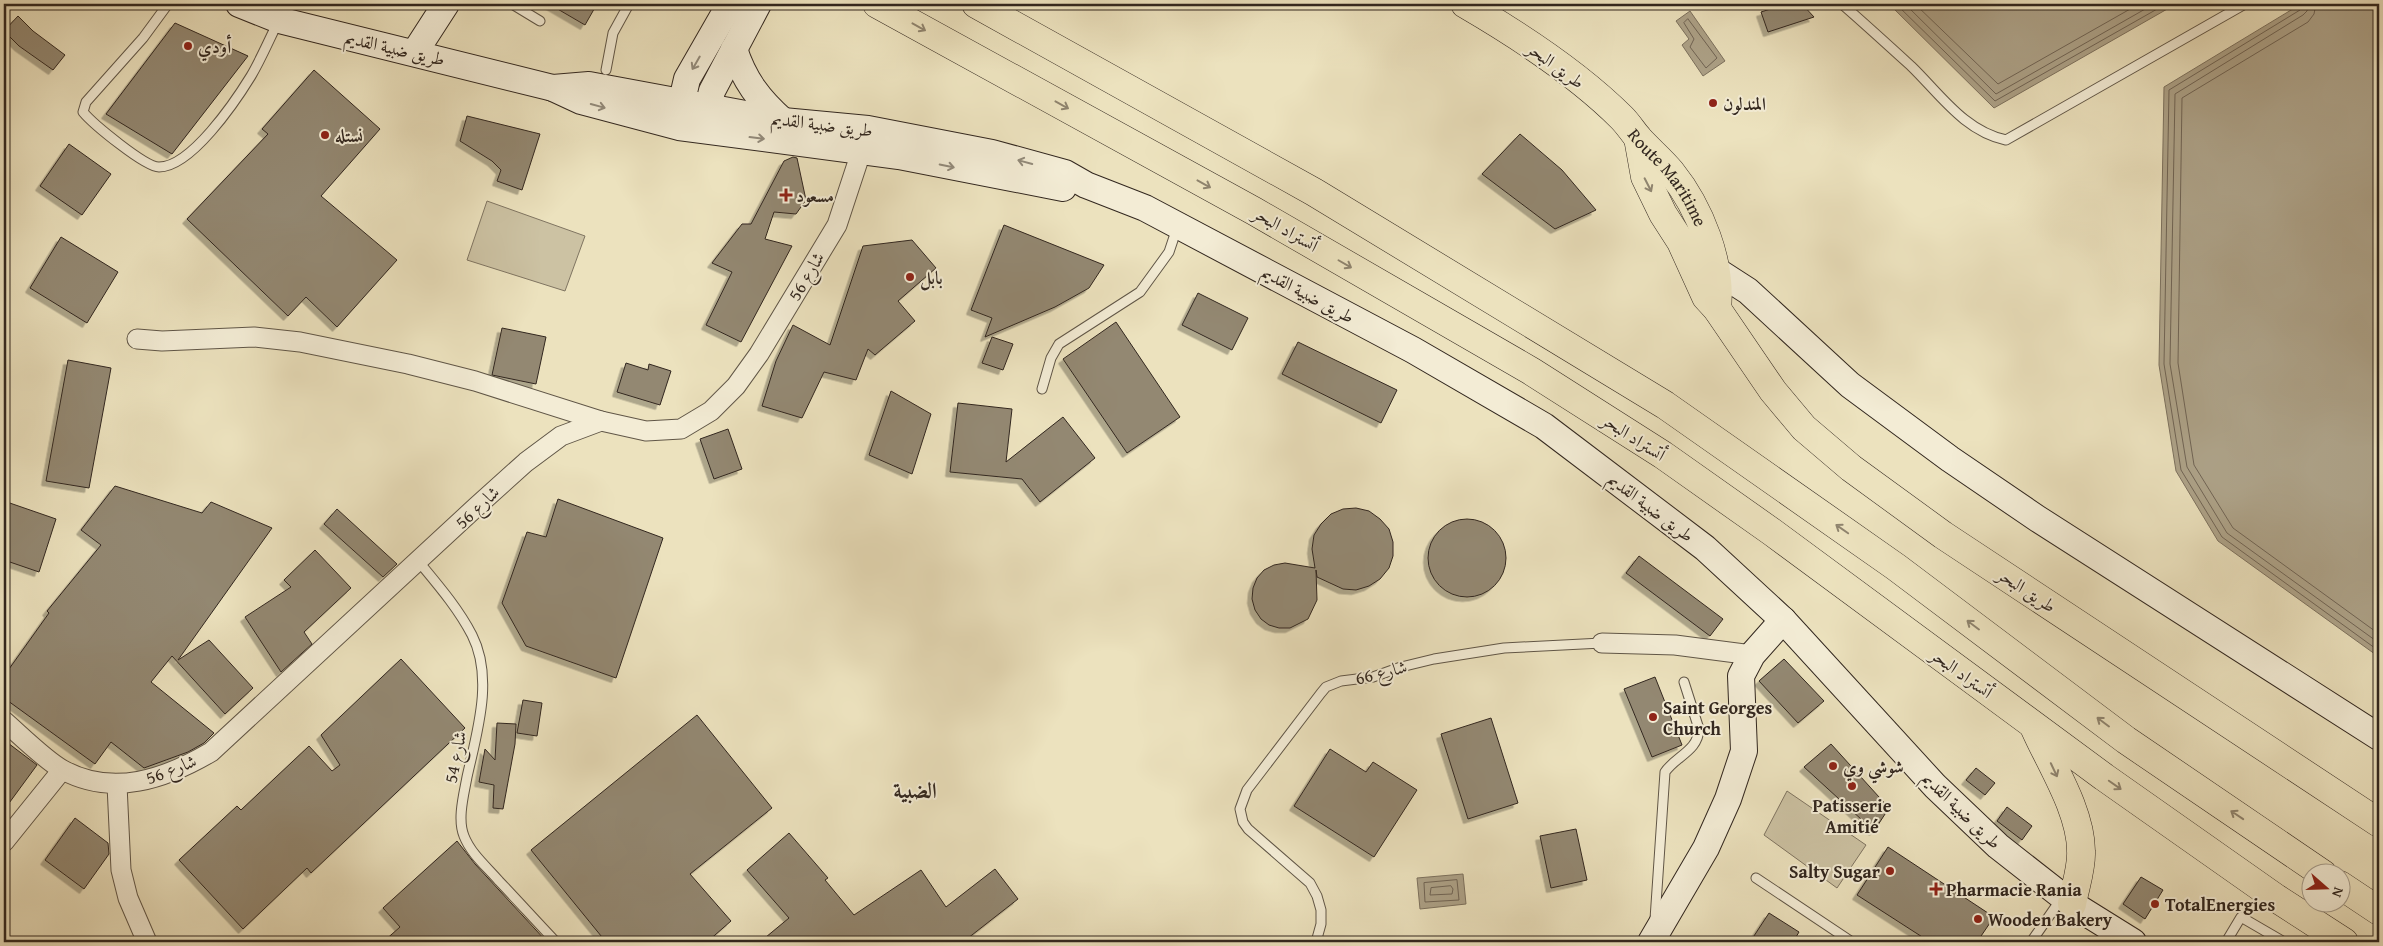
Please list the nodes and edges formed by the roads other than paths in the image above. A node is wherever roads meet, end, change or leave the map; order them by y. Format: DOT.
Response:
graph roads {
  1 [pos="168,4"];
  2 [pos="239,4"];
  3 [pos="446,4"];
  4 [pos="512,4"];
  5 [pos="629,4"];
  6 [pos="758,4"];
  7 [pos="876,4"];
  8 [pos="976,4"];
  9 [pos="1465,4"];
  10 [pos="1842,4"];
  11 [pos="2245,4"];
  12 [pos="279,20"];
  13 [pos="540,21"];
  14 [pos="731,27"];
  15 [pos="415,52"];
  16 [pos="606,70"];
  17 [pos="553,88"];
  18 [pos="681,101"];
  19 [pos="706,119"];
  20 [pos="783,121"];
  21 [pos="676,126"];
  22 [pos="1638,138"];
  23 [pos="865,140"];
  24 [pos="1687,196"];
  25 [pos="1663,214"];
  26 [pos="1177,225"];
  27 [pos="1707,272"];
  28 [pos="137,339"];
  29 [pos="1042,389"];
  30 [pos="601,421"];
  31 [pos="419,562"];
  32 [pos="1784,620"];
  33 [pos="1602,643"];
  34 [pos="1752,655"];
  35 [pos="1684,682"];
  36 [pos="4,721"];
  37 [pos="2033,726"];
  38 [pos="2379,737"];
  39 [pos="62,770"];
  40 [pos="117,784"];
  41 [pos="2379,823"];
  42 [pos="4,842"];
  43 [pos="2308,864"];
  44 [pos="1756,878"];
  45 [pos="2350,892"];
  46 [pos="2068,900"];
  47 [pos="2379,911"];
  48 [pos="1652,941"];
  49 [pos="148,942"];
  50 [pos="556,942"];
  51 [pos="1316,942"];
  52 [pos="1852,942"];
  53 [pos="2031,942"];
  54 [pos="2133,942"];
  55 [pos="2226,942"];
  56 [pos="2284,942"];
  57 [pos="2344,942"];
  1 -- 12 [label="lane"];
  2 -- 12 [label="street, طريق ضبية القديم"];
  3 -- 15 [label="street"];
  4 -- 13 [label="lane"];
  5 -- 16 [label="lane"];
  6 -- 14 [label="street"];
  7 -- 37 [label="highway, أتستراد البحر, one-way"];
  43 -- 8 [label="highway, one-way"];
  9 -- 22 [label="highway, طريق البحر"];
  10 -- 11 [label="lane"];
  12 -- 15 [label="street, طريق ضبية القديم"];
  14 -- 18 [label="street, one-way"];
  14 -- 19 [label="street"];
  14 -- 20 [label="street"];
  15 -- 17 [label="street, طريق ضبية القديم"];
  17 -- 18 [label="street, طريق ضبية القديم"];
  17 -- 21 [label="street, طريق ضبية القديم, one-way"];
  18 -- 19 [label="street, طريق ضبية القديم"];
  18 -- 21 [label="street"];
  19 -- 20 [label="street, طريق ضبية القديم"];
  19 -- 21 [label="street, طريق ضبية القديم"];
  19 -- 23 [label="street, طريق ضبية القديم, one-way"];
  20 -- 23 [label="street, طريق ضبية القديم"];
  22 -- 24 [label="highway, Route Maritime"];
  22 -- 25 [label="highway, Route Maritime, one-way"];
  23 -- 26 [label="street, طريق ضبية القديم"];
  23 -- 30 [label="street, شارع 56"];
  24 -- 25 [label="highway"];
  24 -- 27 [label="highway, Route Maritime"];
  25 -- 27 [label="highway, Route Maritime"];
  26 -- 29 [label="lane"];
  26 -- 32 [label="street, طريق ضبية القديم"];
  27 -- 38 [label="street"];
  27 -- 41 [label="highway, طريق البحر"];
  28 -- 30 [label="street"];
  30 -- 31 [label="street, شارع 56"];
  31 -- 40 [label="street, شارع 56"];
  31 -- 50 [label="lane, شارع 54"];
  32 -- 34 [label="street"];
  32 -- 46 [label="street, طريق ضبية القديم"];
  33 -- 34 [label="street, شارع 66"];
  33 -- 51 [label="lane, شارع 66"];
  34 -- 48 [label="street"];
  35 -- 48 [label="lane"];
  36 -- 39 [label="street, شارع 56"];
  37 -- 46 [label="highway, one-way"];
  37 -- 57 [label="highway, أتستراد البحر, one-way"];
  39 -- 40 [label="street, شارع 56"];
  39 -- 42 [label="street"];
  40 -- 49 [label="street"];
  44 -- 52 [label="lane"];
  45 -- 47 [label="highway"];
  46 -- 53 [label="lane"];
  46 -- 54 [label="street, طريق ضبية القديم"];
  55 -- 56 [label="lane"];
}
